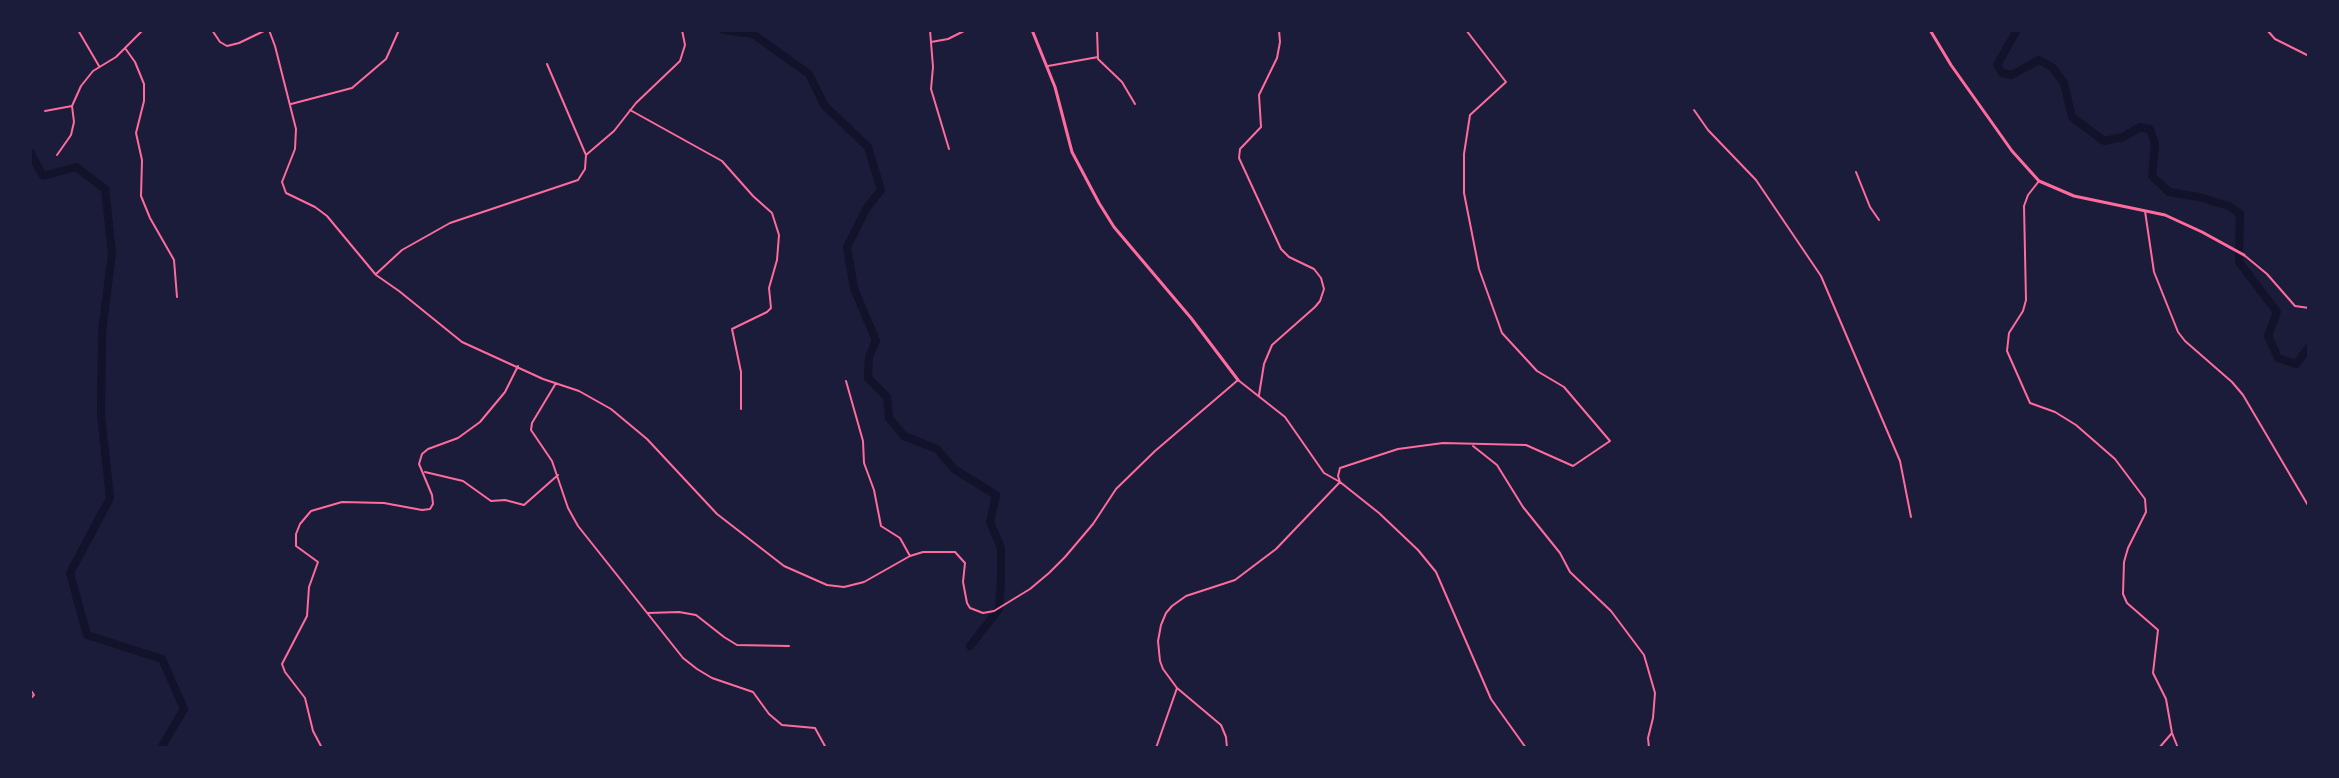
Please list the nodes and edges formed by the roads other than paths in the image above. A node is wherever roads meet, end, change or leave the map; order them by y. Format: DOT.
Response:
graph roads {
  1 [pos="78,30"];
  2 [pos="142,30"];
  3 [pos="212,30"];
  4 [pos="267,30"];
  5 [pos="399,30"];
  6 [pos="682,30"];
  7 [pos="930,30"];
  8 [pos="966,30"];
  9 [pos="1032,30"];
  10 [pos="1097,30"];
  11 [pos="1279,30"];
  12 [pos="1466,30"];
  13 [pos="1930,30"];
  14 [pos="2267,30"];
  15 [pos="931,42"];
  16 [pos="125,48"];
  17 [pos="2309,56"];
  18 [pos="1098,57"];
  19 [pos="547,64"];
  20 [pos="99,66"];
  21 [pos="1048,66"];
  22 [pos="291,104"];
  23 [pos="1135,104"];
  24 [pos="72,106"];
  25 [pos="630,110"];
  26 [pos="1694,110"];
  27 [pos="45,111"];
  28 [pos="950,149"];
  29 [pos="57,155"];
  30 [pos="586,155"];
  31 [pos="1856,172"];
  32 [pos="2039,181"];
  33 [pos="2145,211"];
  34 [pos="1879,220"];
  35 [pos="2244,255"];
  36 [pos="376,275"];
  37 [pos="177,297"];
  38 [pos="2309,308"];
  39 [pos="518,366"];
  40 [pos="1238,380"];
  41 [pos="846,381"];
  42 [pos="556,383"];
  43 [pos="1259,395"];
  44 [pos="741,409"];
  45 [pos="1471,444"];
  46 [pos="424,472"];
  47 [pos="558,475"];
  48 [pos="1340,482"];
  49 [pos="2309,507"];
  50 [pos="1911,517"];
  51 [pos="910,556"];
  52 [pos="648,613"];
  53 [pos="789,646"];
  54 [pos="30,688"];
  55 [pos="1177,688"];
  56 [pos="30,699"];
  57 [pos="2172,734"];
  58 [pos="322,748"];
  59 [pos="826,748"];
  60 [pos="1156,748"];
  61 [pos="1227,748"];
  62 [pos="1526,748"];
  63 [pos="1649,748"];
  64 [pos="2159,748"];
  65 [pos="2178,748"];
  1 -- 20 [label="street"];
  2 -- 16 [label="street"];
  3 -- 4 [label="street"];
  4 -- 22 [label="street"];
  5 -- 22 [label="street"];
  6 -- 25 [label="street"];
  7 -- 15 [label="street"];
  8 -- 15 [label="street"];
  9 -- 21 [label="street"];
  10 -- 18 [label="street"];
  11 -- 43 [label="street"];
  12 -- 45 [label="street"];
  13 -- 32 [label="street"];
  14 -- 17 [label="street"];
  15 -- 28 [label="street"];
  16 -- 20 [label="street"];
  16 -- 37 [label="street"];
  18 -- 21 [label="street"];
  18 -- 23 [label="street"];
  19 -- 30 [label="street"];
  20 -- 24 [label="street"];
  21 -- 40 [label="street"];
  22 -- 36 [label="street"];
  24 -- 27 [label="street"];
  24 -- 29 [label="street"];
  25 -- 30 [label="street"];
  25 -- 44 [label="street"];
  26 -- 50 [label="street"];
  30 -- 36 [label="street"];
  31 -- 34 [label="street"];
  32 -- 33 [label="street"];
  32 -- 57 [label="street"];
  33 -- 35 [label="street"];
  33 -- 49 [label="street"];
  35 -- 38 [label="street"];
  36 -- 39 [label="street"];
  39 -- 42 [label="street"];
  39 -- 46 [label="street"];
  40 -- 43 [label="street"];
  40 -- 51 [label="street"];
  41 -- 51 [label="street"];
  42 -- 47 [label="street"];
  42 -- 51 [label="street"];
  43 -- 48 [label="street"];
  45 -- 48 [label="street"];
  45 -- 63 [label="street"];
  46 -- 47 [label="street"];
  46 -- 58 [label="street"];
  47 -- 52 [label="street"];
  48 -- 55 [label="street"];
  48 -- 62 [label="street"];
  52 -- 53 [label="street"];
  52 -- 59 [label="street"];
  54 -- 56 [label="street"];
  55 -- 60 [label="street"];
  55 -- 61 [label="street"];
  57 -- 64 [label="street"];
  57 -- 65 [label="street"];
}
